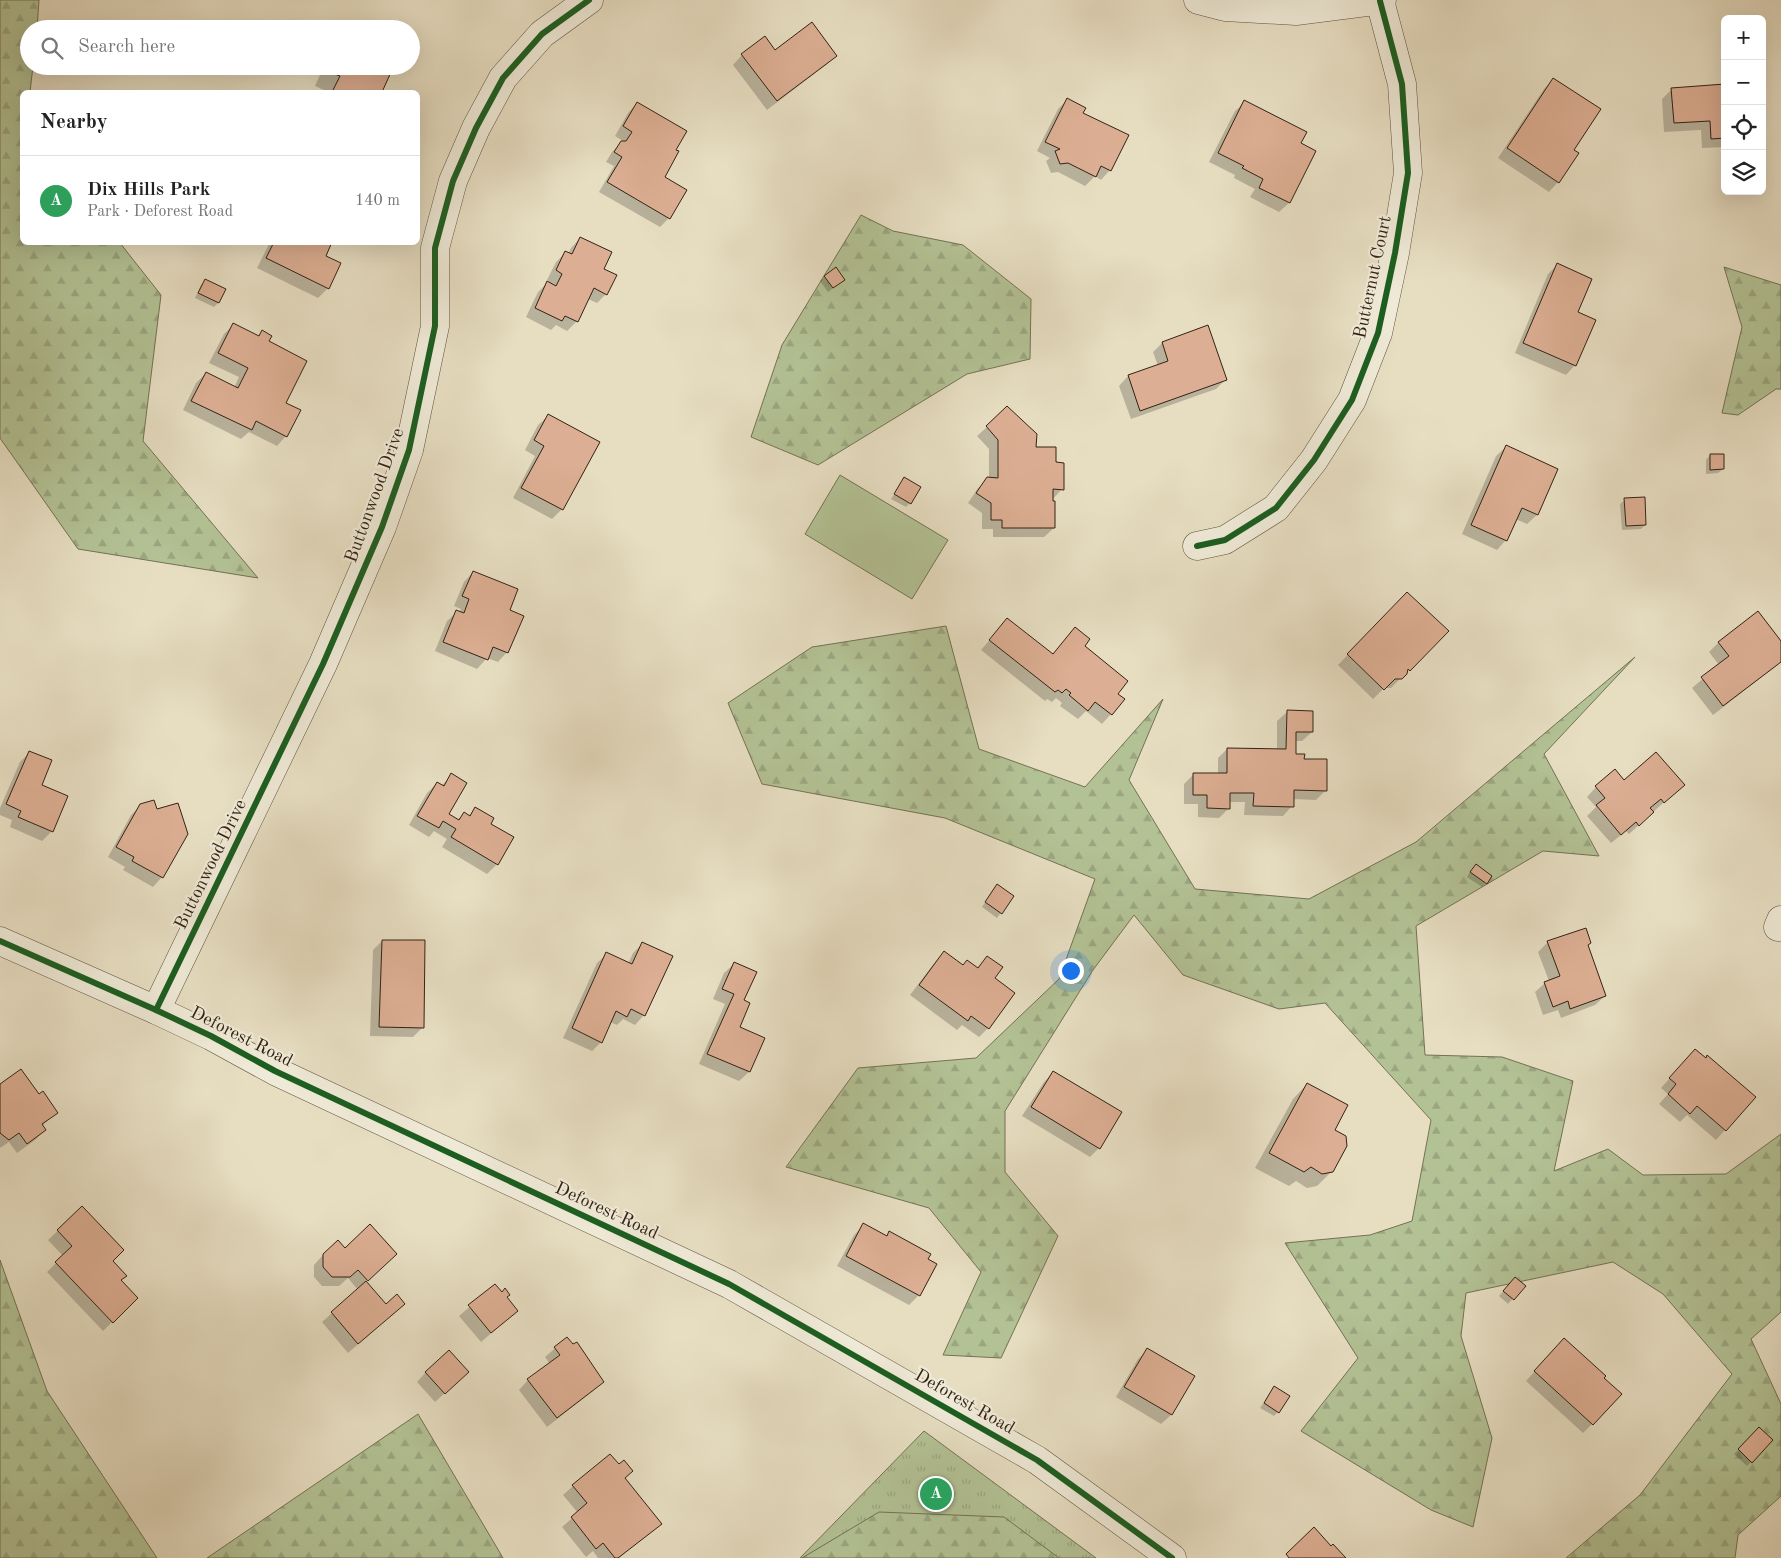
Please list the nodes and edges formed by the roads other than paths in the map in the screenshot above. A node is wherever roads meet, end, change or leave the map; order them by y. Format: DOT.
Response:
graph roads {
  1 [pos="589,0"];
  2 [pos="1198,0"];
  3 [pos="1381,0"];
  4 [pos="1197,546"];
  5 [pos="0,941"];
  6 [pos="156,1010"];
  7 [pos="1172,1558"];
  1 -- 6 [label="street, Buttonwood Drive"];
  2 -- 3 [label="street"];
  3 -- 4 [label="street, Butternut Court"];
  5 -- 6 [label="street, Deforest Road"];
  6 -- 7 [label="street, Deforest Road"];
}
